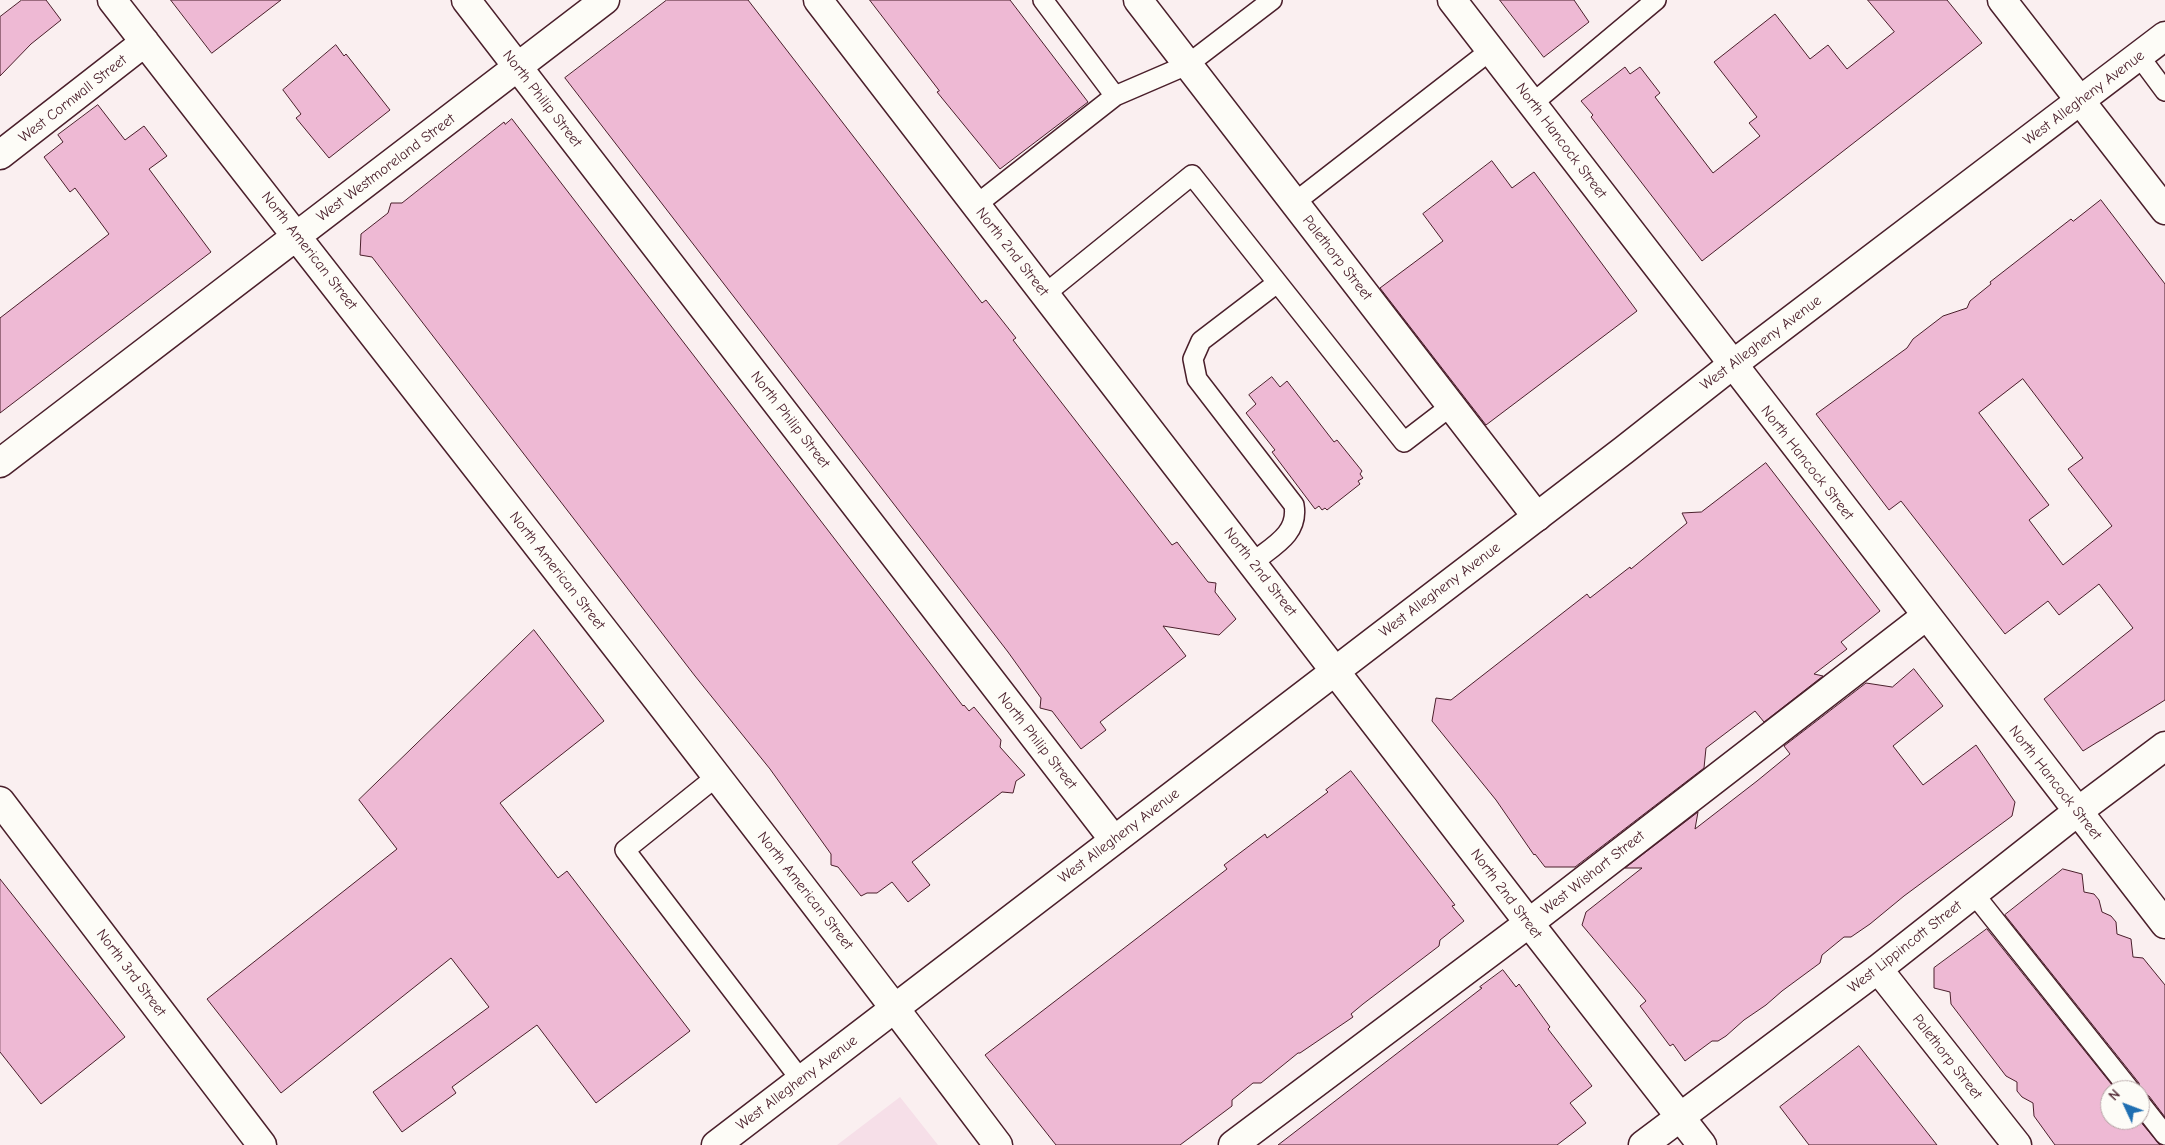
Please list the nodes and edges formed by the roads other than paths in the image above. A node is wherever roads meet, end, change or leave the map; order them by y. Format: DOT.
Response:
graph roads {
  1 [pos="112,0"];
  2 [pos="466,0"];
  3 [pos="605,0"];
  4 [pos="818,0"];
  5 [pos="1043,0"];
  6 [pos="1138,0"];
  7 [pos="1272,0"];
  8 [pos="1452,0"];
  9 [pos="1656,0"];
  10 [pos="2002,0"];
  11 [pos="2165,36"];
  12 [pos="145,42"];
  13 [pos="1491,50"];
  14 [pos="2139,56"];
  15 [pos="1187,64"];
  16 [pos="517,67"];
  17 [pos="2165,91"];
  18 [pos="1115,96"];
  19 [pos="2080,101"];
  20 [pos="1533,103"];
  21 [pos="0,155"];
  22 [pos="1294,203"];
  23 [pos="976,205"];
  24 [pos="2165,210"];
  25 [pos="297,235"];
  26 [pos="1277,283"];
  27 [pos="1045,294"];
  28 [pos="1732,365"];
  29 [pos="1451,406"];
  30 [pos="0,463"];
  31 [pos="1537,517"];
  32 [pos="1252,563"];
  33 [pos="1926,616"];
  34 [pos="1336,670"];
  35 [pos="2165,746"];
  36 [pos="716,777"];
  37 [pos="0,801"];
  38 [pos="2077,812"];
  39 [pos="1114,840"];
  40 [pos="1974,894"];
  41 [pos="1529,923"];
  42 [pos="2165,924"];
  43 [pos="1878,969"];
  44 [pos="895,1008"];
  45 [pos="800,1080"];
  46 [pos="2122,1080"];
  47 [pos="2150,1115"];
  48 [pos="1681,1117"];
  49 [pos="2165,1134"];
  50 [pos="262,1145"];
  51 [pos="716,1145"];
  52 [pos="998,1145"];
  53 [pos="1233,1145"];
  54 [pos="1643,1145"];
  55 [pos="1702,1145"];
  56 [pos="2017,1145"];
  1 -- 12 [label="street, North American Street"];
  2 -- 16 [label="street, North Philip Street"];
  3 -- 16 [label="street, West Westmoreland Street"];
  4 -- 23 [label="street, North 2nd Street"];
  5 -- 18 [label="lane"];
  6 -- 15 [label="street, Palethorp Street"];
  7 -- 15 [label="lane"];
  8 -- 13 [label="street, North Hancock Street"];
  9 -- 20 [label="lane"];
  10 -- 19 [label="street"];
  11 -- 14 [label="street, West Allegheny Avenue"];
  12 -- 21 [label="street, West Cornwall Street"];
  12 -- 25 [label="street, North American Street"];
  13 -- 20 [label="street, North Hancock Street"];
  13 -- 22 [label="lane"];
  14 -- 17 [label="lane"];
  14 -- 19 [label="street, West Allegheny Avenue"];
  15 -- 18 [label="lane"];
  15 -- 22 [label="street, Palethorp Street"];
  16 -- 25 [label="street, West Westmoreland Street"];
  16 -- 39 [label="street, North Philip Street"];
  18 -- 23 [label="lane"];
  19 -- 24 [label="street"];
  19 -- 28 [label="street, West Allegheny Avenue"];
  20 -- 28 [label="street, North Hancock Street"];
  22 -- 29 [label="street, Palethorp Street"];
  23 -- 27 [label="street, North 2nd Street"];
  25 -- 30 [label="street, West Westmoreland Street"];
  25 -- 36 [label="street, North American Street"];
  26 -- 27 [label="lane"];
  26 -- 29 [label="lane"];
  26 -- 32 [label="lane"];
  27 -- 32 [label="street, North 2nd Street"];
  28 -- 31 [label="street, West Allegheny Avenue"];
  28 -- 33 [label="street, North Hancock Street"];
  29 -- 31 [label="street, Palethorp Street"];
  31 -- 34 [label="street, West Allegheny Avenue"];
  32 -- 34 [label="street, North 2nd Street"];
  33 -- 38 [label="street, North Hancock Street"];
  33 -- 41 [label="street, West Wishart Street"];
  34 -- 39 [label="street, West Allegheny Avenue"];
  34 -- 41 [label="street, North 2nd Street"];
  35 -- 38 [label="street, West Lippincott Street"];
  36 -- 44 [label="street, North American Street"];
  36 -- 45 [label="lane"];
  37 -- 50 [label="street, North 3rd Street"];
  38 -- 40 [label="street, West Lippincott Street"];
  38 -- 42 [label="street, North Hancock Street"];
  39 -- 44 [label="street, West Allegheny Avenue"];
  40 -- 43 [label="street, West Lippincott Street"];
  40 -- 46 [label="lane"];
  41 -- 48 [label="street, North 2nd Street"];
  41 -- 53 [label="street, West Wishart Street"];
  43 -- 48 [label="street, West Lippincott Street"];
  43 -- 56 [label="street, Palethorp Street"];
  44 -- 45 [label="street, West Allegheny Avenue"];
  44 -- 52 [label="street, North American Street"];
  45 -- 51 [label="street, West Allegheny Avenue"];
  47 -- 49 [label="lane"];
  48 -- 54 [label="street, West Lippincott Street"];
  48 -- 55 [label="street, North 2nd Street"];
}
